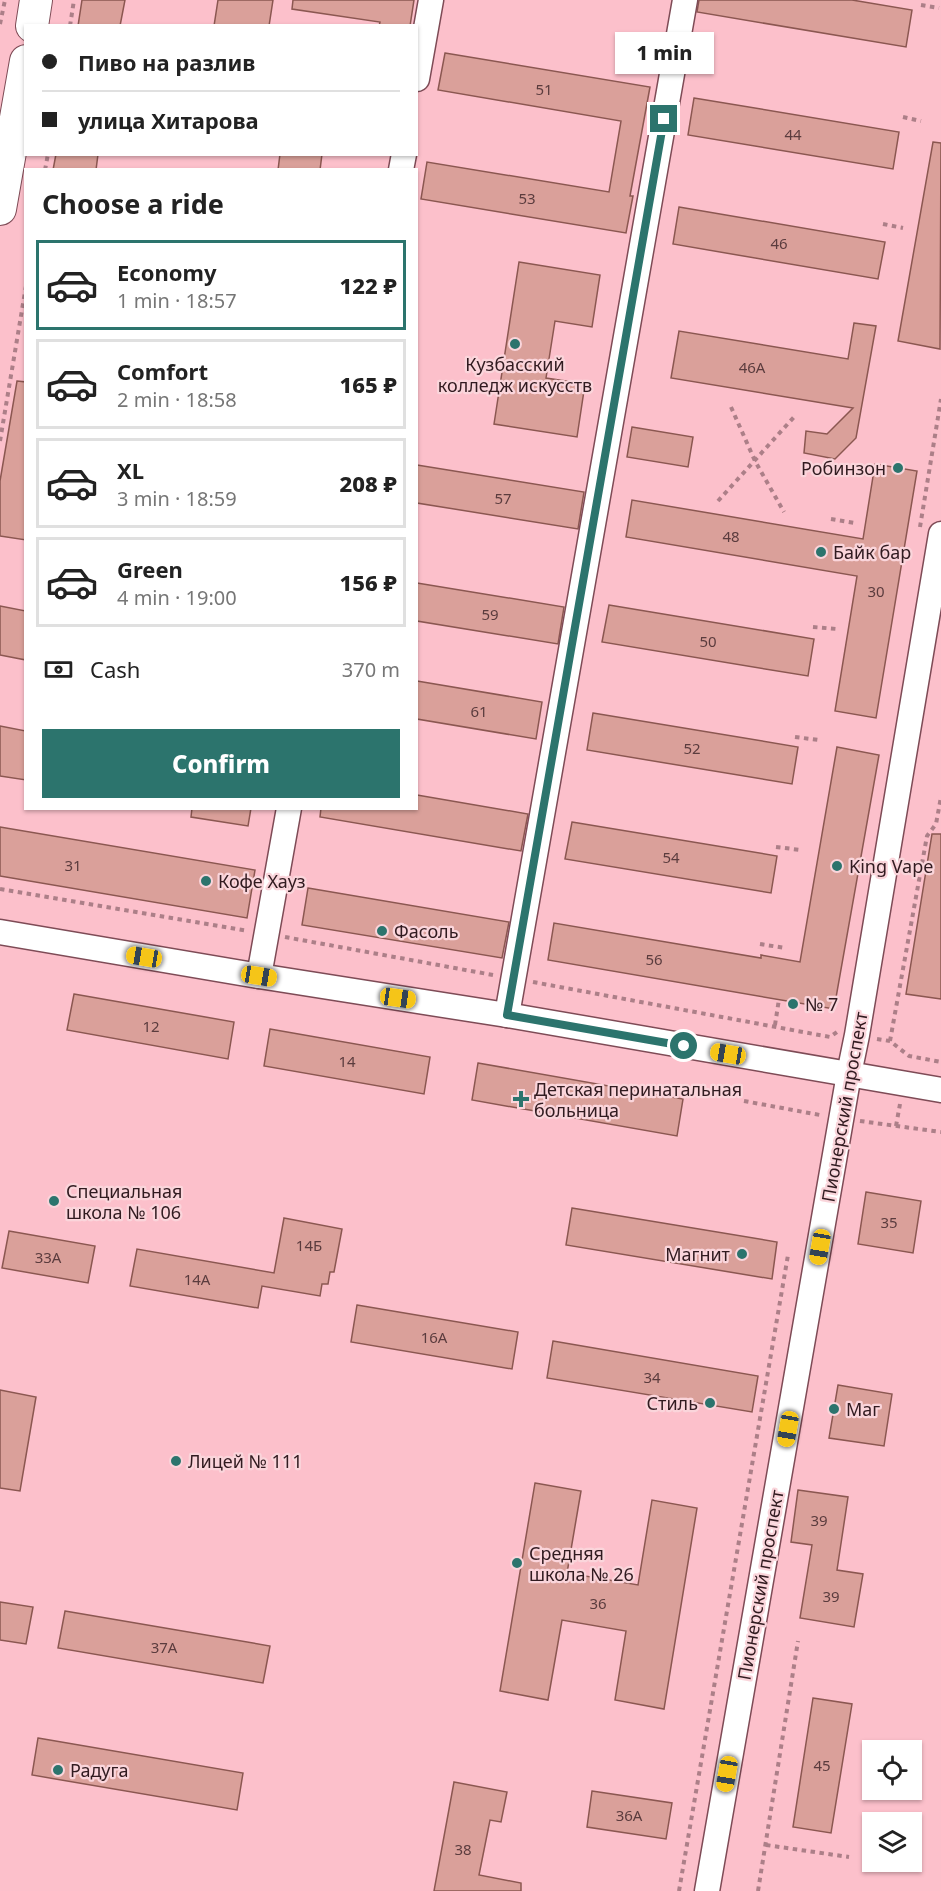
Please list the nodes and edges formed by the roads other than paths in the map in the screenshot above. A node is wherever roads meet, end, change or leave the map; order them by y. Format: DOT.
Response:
graph roads {
  1 [pos="36,0"];
  2 [pos="431,0"];
  3 [pos="685,0"];
  4 [pos="32,24"];
  5 [pos="24,72"];
  6 [pos="418,73"];
  7 [pos="0,209"];
  8 [pos="941,534"];
  9 [pos="289,810"];
  10 [pos="0,932"];
  11 [pos="259,976"];
  12 [pos="507,1015"];
  13 [pos="849,1074"];
  14 [pos="941,1090"];
  15 [pos="707,1891"];
  1 -- 4 [label="main road"];
  2 -- 6 [label="street"];
  3 -- 12 [label="street"];
  5 -- 7 [label="main road"];
  8 -- 13 [label="street, Пионерский проспект"];
  9 -- 11 [label="street"];
  10 -- 11 [label="street"];
  11 -- 12 [label="street"];
  12 -- 13 [label="street"];
  13 -- 14 [label="street"];
  13 -- 15 [label="street, Пионерский проспект"];
}
